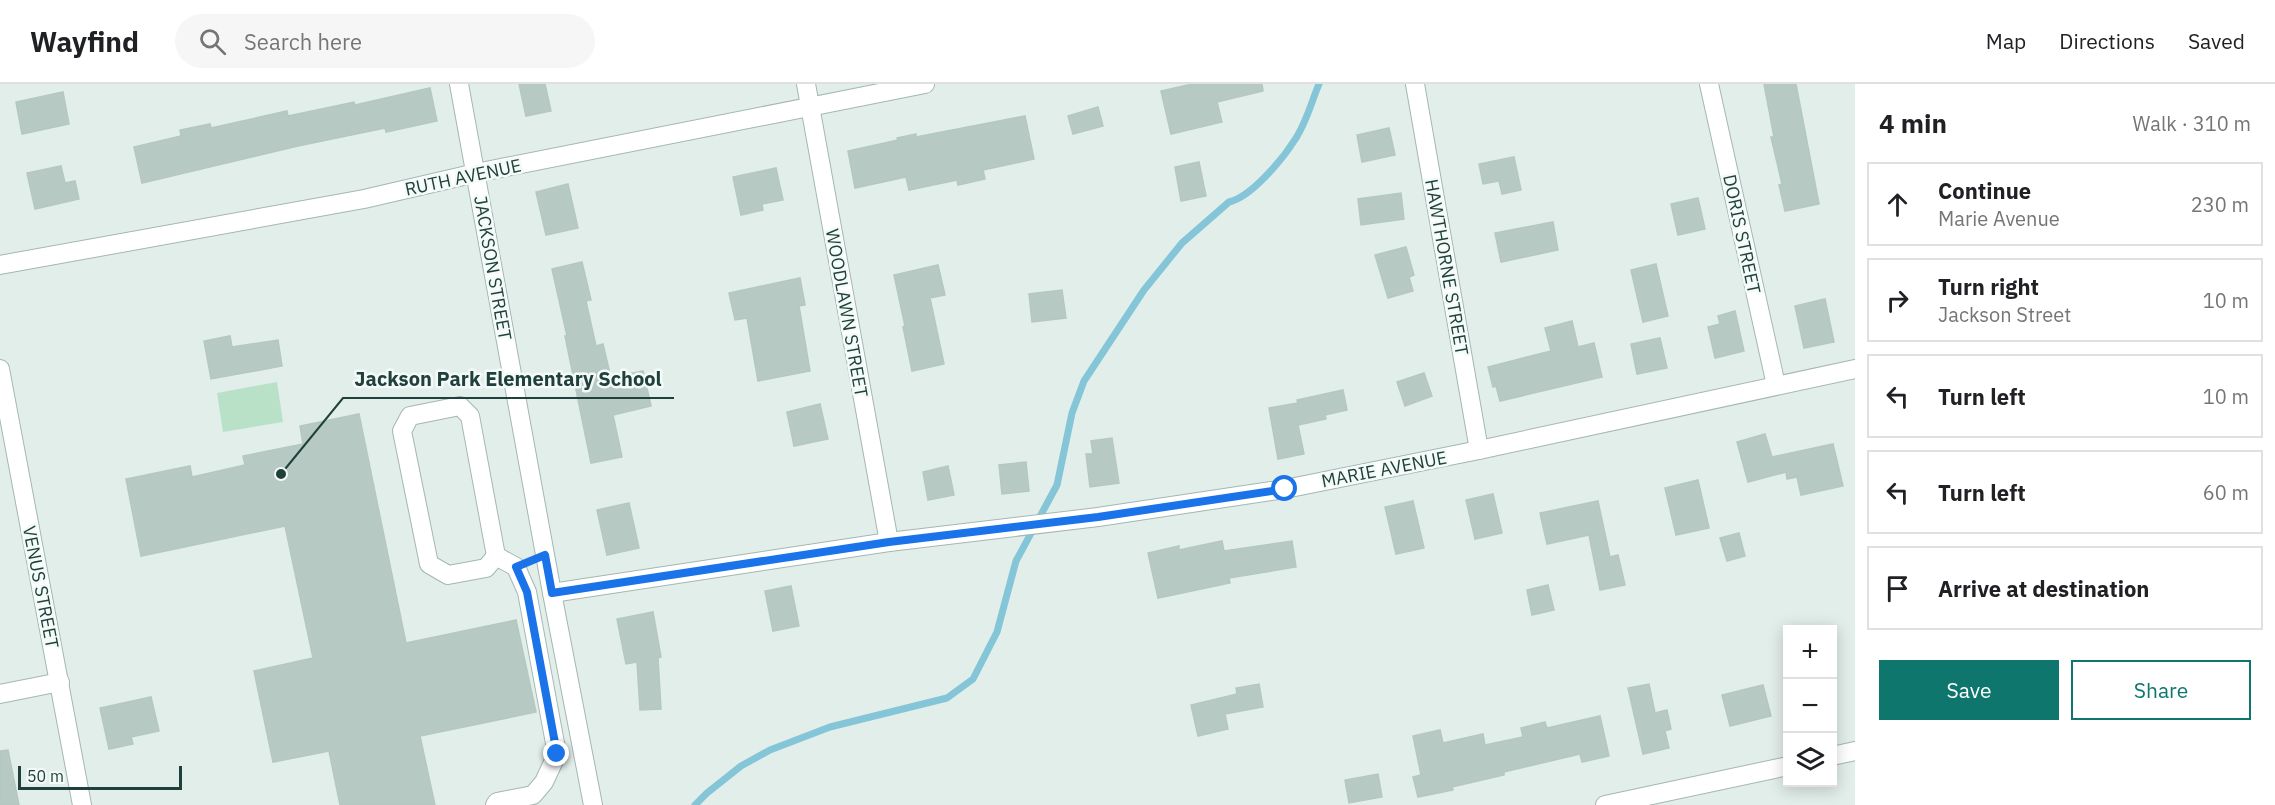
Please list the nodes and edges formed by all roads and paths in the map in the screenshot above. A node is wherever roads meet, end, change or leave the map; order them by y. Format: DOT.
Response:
graph roads {
  1 [pos="459,84"];
  2 [pos="806,84"];
  3 [pos="925,84"];
  4 [pos="1415,84"];
  5 [pos="1709,84"];
  6 [pos="810,105"];
  7 [pos="476,173"];
  8 [pos="0,265"];
  9 [pos="0,369"];
  10 [pos="1855,369"];
  11 [pos="1776,385"];
  12 [pos="1479,450"];
  13 [pos="889,542"];
  14 [pos="545,555"];
  15 [pos="496,556"];
  16 [pos="516,567"];
  17 [pos="552,593"];
  18 [pos="60,682"];
  19 [pos="0,694"];
  20 [pos="1855,751"];
  21 [pos="1837,755"];
  22 [pos="1783,767"];
  23 [pos="536,800"];
  24 [pos="82,805"];
  25 [pos="495,805"];
  26 [pos="593,805"];
  27 [pos="1605,805"];
  1 -- 7 [label="street, JACKSON STREET"];
  2 -- 6 [label="street, WOODLAWN STREET"];
  3 -- 6 [label="street, RUTH AVENUE"];
  4 -- 12 [label="street, HAWTHORNE STREET"];
  5 -- 11 [label="street, DORIS STREET"];
  6 -- 7 [label="street, RUTH AVENUE"];
  6 -- 13 [label="street, WOODLAWN STREET"];
  7 -- 8 [label="street, RUTH AVENUE"];
  7 -- 14 [label="street, JACKSON STREET"];
  9 -- 18 [label="street, VENUS STREET"];
  10 -- 11 [label="street, MARIE AVENUE"];
  11 -- 12 [label="street, MARIE AVENUE"];
  12 -- 13 [label="street, MARIE AVENUE"];
  13 -- 17 [label="street, MARIE AVENUE"];
  14 -- 16 [label="street"];
  14 -- 17 [label="street, JACKSON STREET"];
  15 -- 15 [label="street"];
  15 -- 16 [label="street"];
  16 -- 23 [label="street"];
  17 -- 26 [label="street, JACKSON STREET"];
  18 -- 19 [label="street"];
  18 -- 24 [label="street, VENUS STREET"];
  20 -- 21 [label="street"];
  22 -- 27 [label="street"];
  23 -- 25 [label="street"];
}
